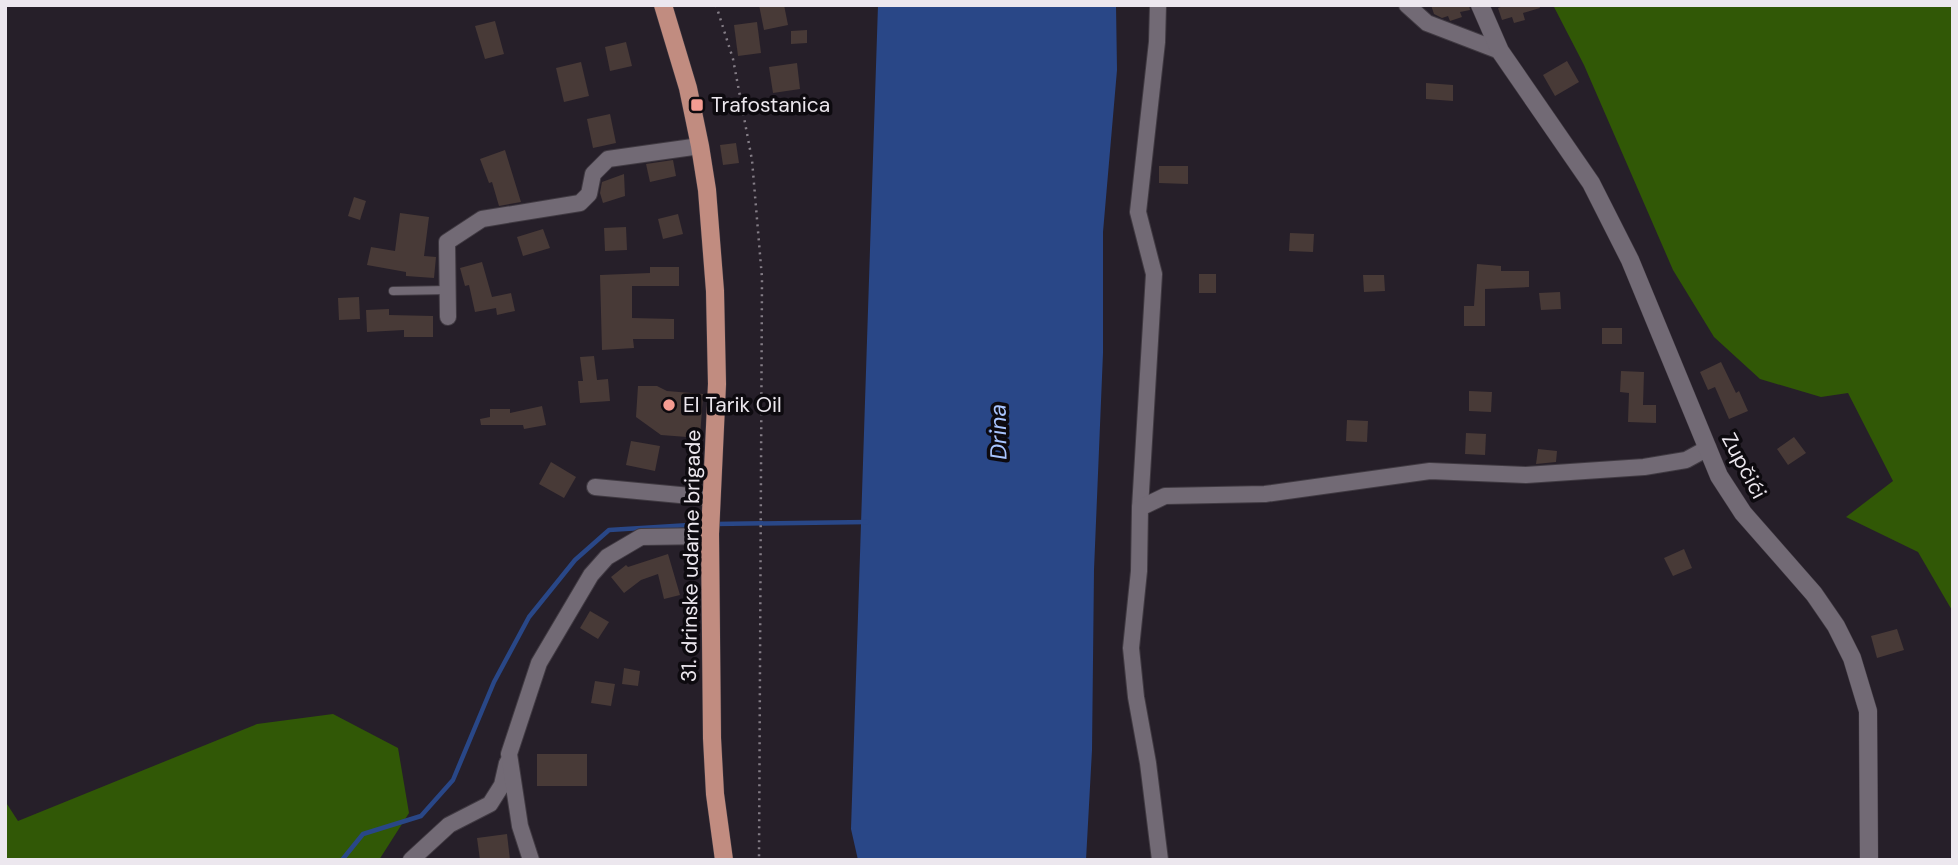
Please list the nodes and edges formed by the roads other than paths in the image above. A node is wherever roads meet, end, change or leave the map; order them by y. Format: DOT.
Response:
graph roads {
  1 [pos="663,5"];
  2 [pos="1158,5"];
  3 [pos="1407,5"];
  4 [pos="1480,5"];
  5 [pos="1500,51"];
  6 [pos="699,146"];
  7 [pos="448,290"];
  8 [pos="393,291"];
  9 [pos="448,317"];
  10 [pos="1708,448"];
  11 [pos="595,487"];
  12 [pos="712,498"];
  13 [pos="1140,508"];
  14 [pos="710,530"];
  15 [pos="509,754"];
  16 [pos="411,860"];
  17 [pos="531,860"];
  18 [pos="724,860"];
  19 [pos="1160,860"];
  20 [pos="1870,860"];
  1 -- 6 [label="main road, 31. drinske udarne brigade"];
  2 -- 13 [label="street"];
  3 -- 5 [label="street"];
  4 -- 5 [label="main road, Zupčići"];
  5 -- 10 [label="main road, Zupčići"];
  6 -- 7 [label="street"];
  6 -- 12 [label="main road, 31. drinske udarne brigade"];
  7 -- 8 [label="lane"];
  7 -- 9 [label="street"];
  10 -- 13 [label="street"];
  10 -- 20 [label="main road, Zupčići"];
  11 -- 12 [label="street"];
  12 -- 14 [label="main road, 31. drinske udarne brigade"];
  13 -- 19 [label="street"];
  14 -- 15 [label="street"];
  14 -- 18 [label="main road, 31. drinske udarne brigade"];
  15 -- 16 [label="street"];
  15 -- 17 [label="street"];
}
